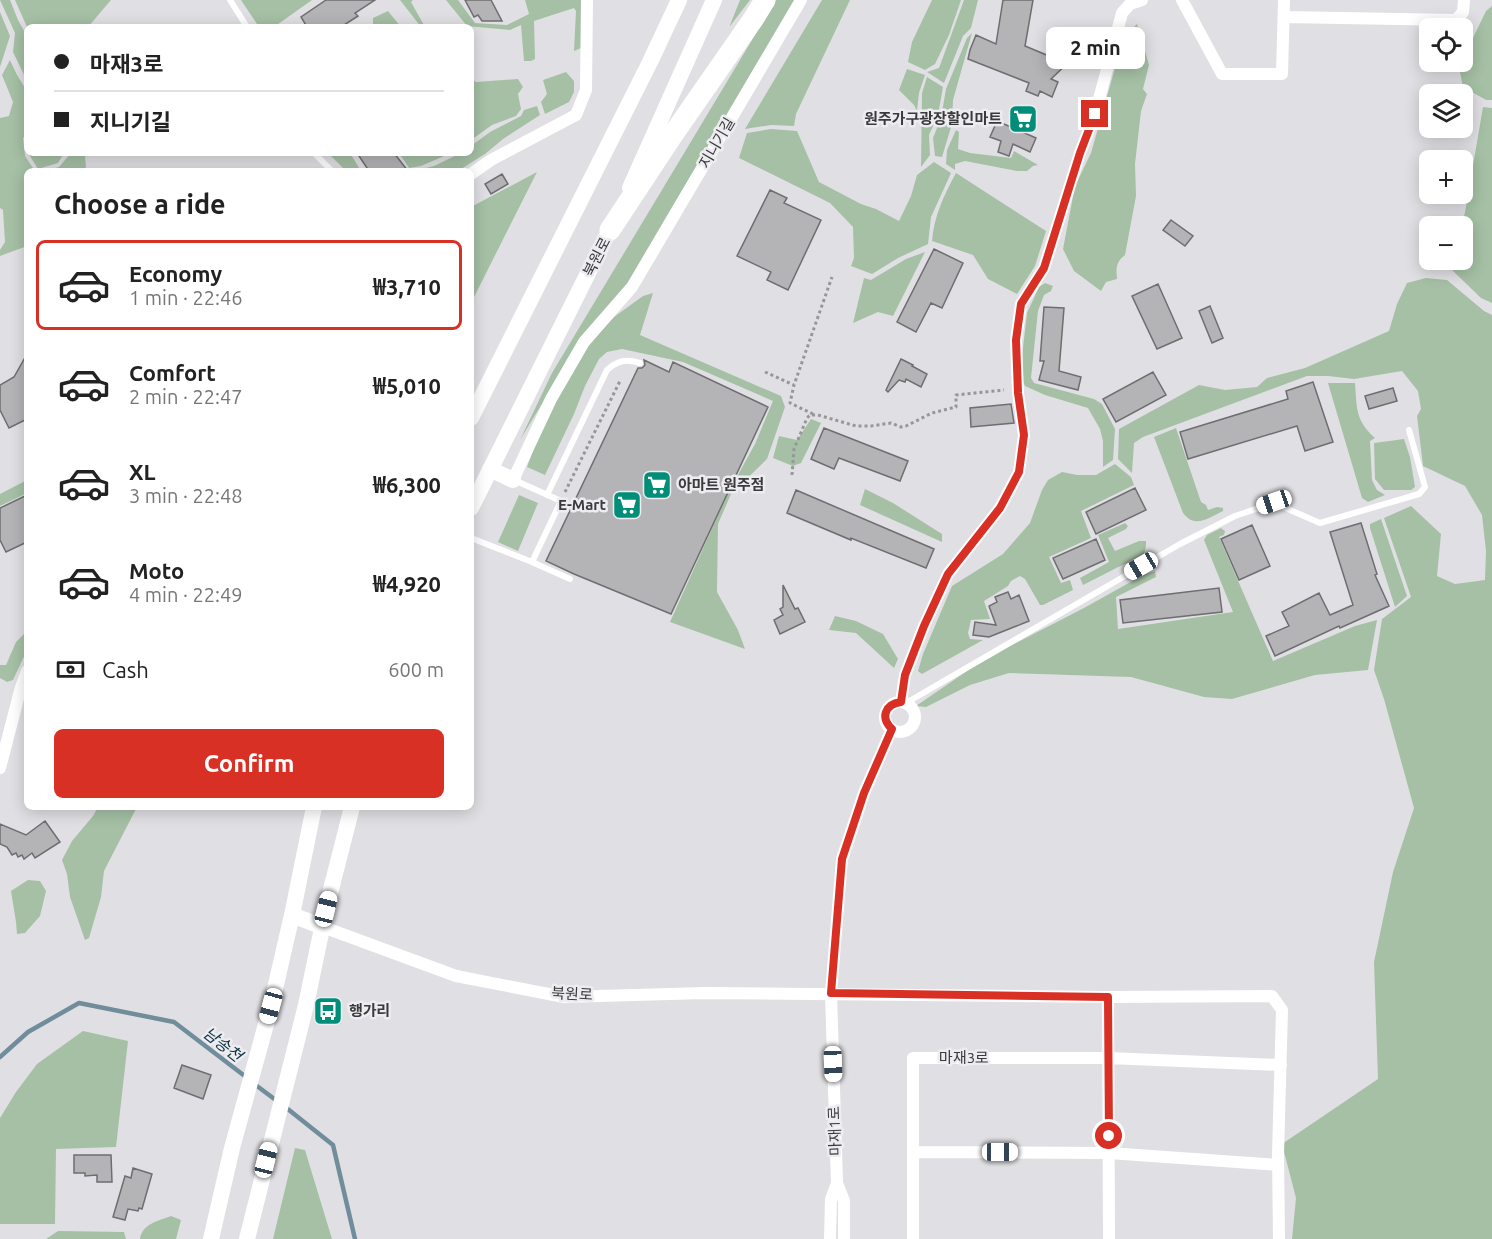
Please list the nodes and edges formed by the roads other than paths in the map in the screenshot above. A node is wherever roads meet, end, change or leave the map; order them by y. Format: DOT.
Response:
graph roads {
  1 [pos="230,0"];
  2 [pos="586,0"];
  3 [pos="679,0"];
  4 [pos="714,0"];
  5 [pos="765,0"];
  6 [pos="801,0"];
  7 [pos="1142,0"];
  8 [pos="1182,0"];
  9 [pos="1284,0"];
  10 [pos="1464,0"];
  11 [pos="1284,17"];
  12 [pos="245,24"];
  13 [pos="317,156"];
  14 [pos="329,168"];
  15 [pos="474,172"];
  16 [pos="610,230"];
  17 [pos="640,363"];
  18 [pos="474,412"];
  19 [pos="1409,430"];
  20 [pos="490,470"];
  21 [pos="513,480"];
  22 [pos="546,495"];
  23 [pos="474,502"];
  24 [pos="474,539"];
  25 [pos="532,562"];
  26 [pos="570,579"];
  27 [pos="24,679"];
  28 [pos="904,702"];
  29 [pos="892,729"];
  30 [pos="0,768"];
  31 [pos="313,810"];
  32 [pos="351,810"];
  33 [pos="292,915"];
  34 [pos="322,927"];
  35 [pos="831,993"];
  36 [pos="1108,997"];
  37 [pos="1108,1058"];
  38 [pos="1281,1065"];
  39 [pos="913,1152"];
  40 [pos="1109,1153"];
  41 [pos="1278,1165"];
  42 [pos="837,1183"];
  43 [pos="211,1239"];
  44 [pos="247,1239"];
  45 [pos="830,1239"];
  46 [pos="844,1239"];
  47 [pos="913,1239"];
  48 [pos="1109,1239"];
  49 [pos="1279,1239"];
  1 -- 12 [label="lane"];
  2 -- 15 [label="street"];
  3 -- 18 [label="street"];
  4 -- 16 [label="street, 북원로"];
  5 -- 16 [label="highway"];
  6 -- 21 [label="street, 지니기길"];
  7 -- 28 [label="street"];
  8 -- 11 [label="street"];
  9 -- 11 [label="street"];
  10 -- 11 [label="street"];
  13 -- 14 [label="lane"];
  16 -- 20 [label="street, 북원로"];
  17 -- 22 [label="lane"];
  19 -- 28 [label="lane"];
  20 -- 21 [label="street"];
  20 -- 23 [label="street, 북원로"];
  21 -- 22 [label="lane"];
  22 -- 25 [label="lane"];
  24 -- 25 [label="lane"];
  25 -- 26 [label="lane"];
  27 -- 30 [label="street"];
  28 -- 29 [label="street"];
  28 -- 29 [label="street"];
  29 -- 35 [label="street, 마재1로"];
  31 -- 33 [label="street"];
  32 -- 34 [label="street"];
  33 -- 34 [label="street"];
  33 -- 43 [label="street"];
  34 -- 35 [label="street, 북원로"];
  34 -- 44 [label="street"];
  35 -- 36 [label="street"];
  35 -- 42 [label="street, 마재1로"];
  36 -- 37 [label="street"];
  36 -- 38 [label="street"];
  37 -- 38 [label="street, 마재3로"];
  37 -- 39 [label="street, 마재3로"];
  37 -- 40 [label="street"];
  38 -- 41 [label="street"];
  39 -- 40 [label="street"];
  39 -- 47 [label="street, 마재3로"];
  40 -- 41 [label="street"];
  40 -- 48 [label="street"];
  41 -- 49 [label="street"];
  42 -- 45 [label="street"];
  42 -- 46 [label="street"];
}
